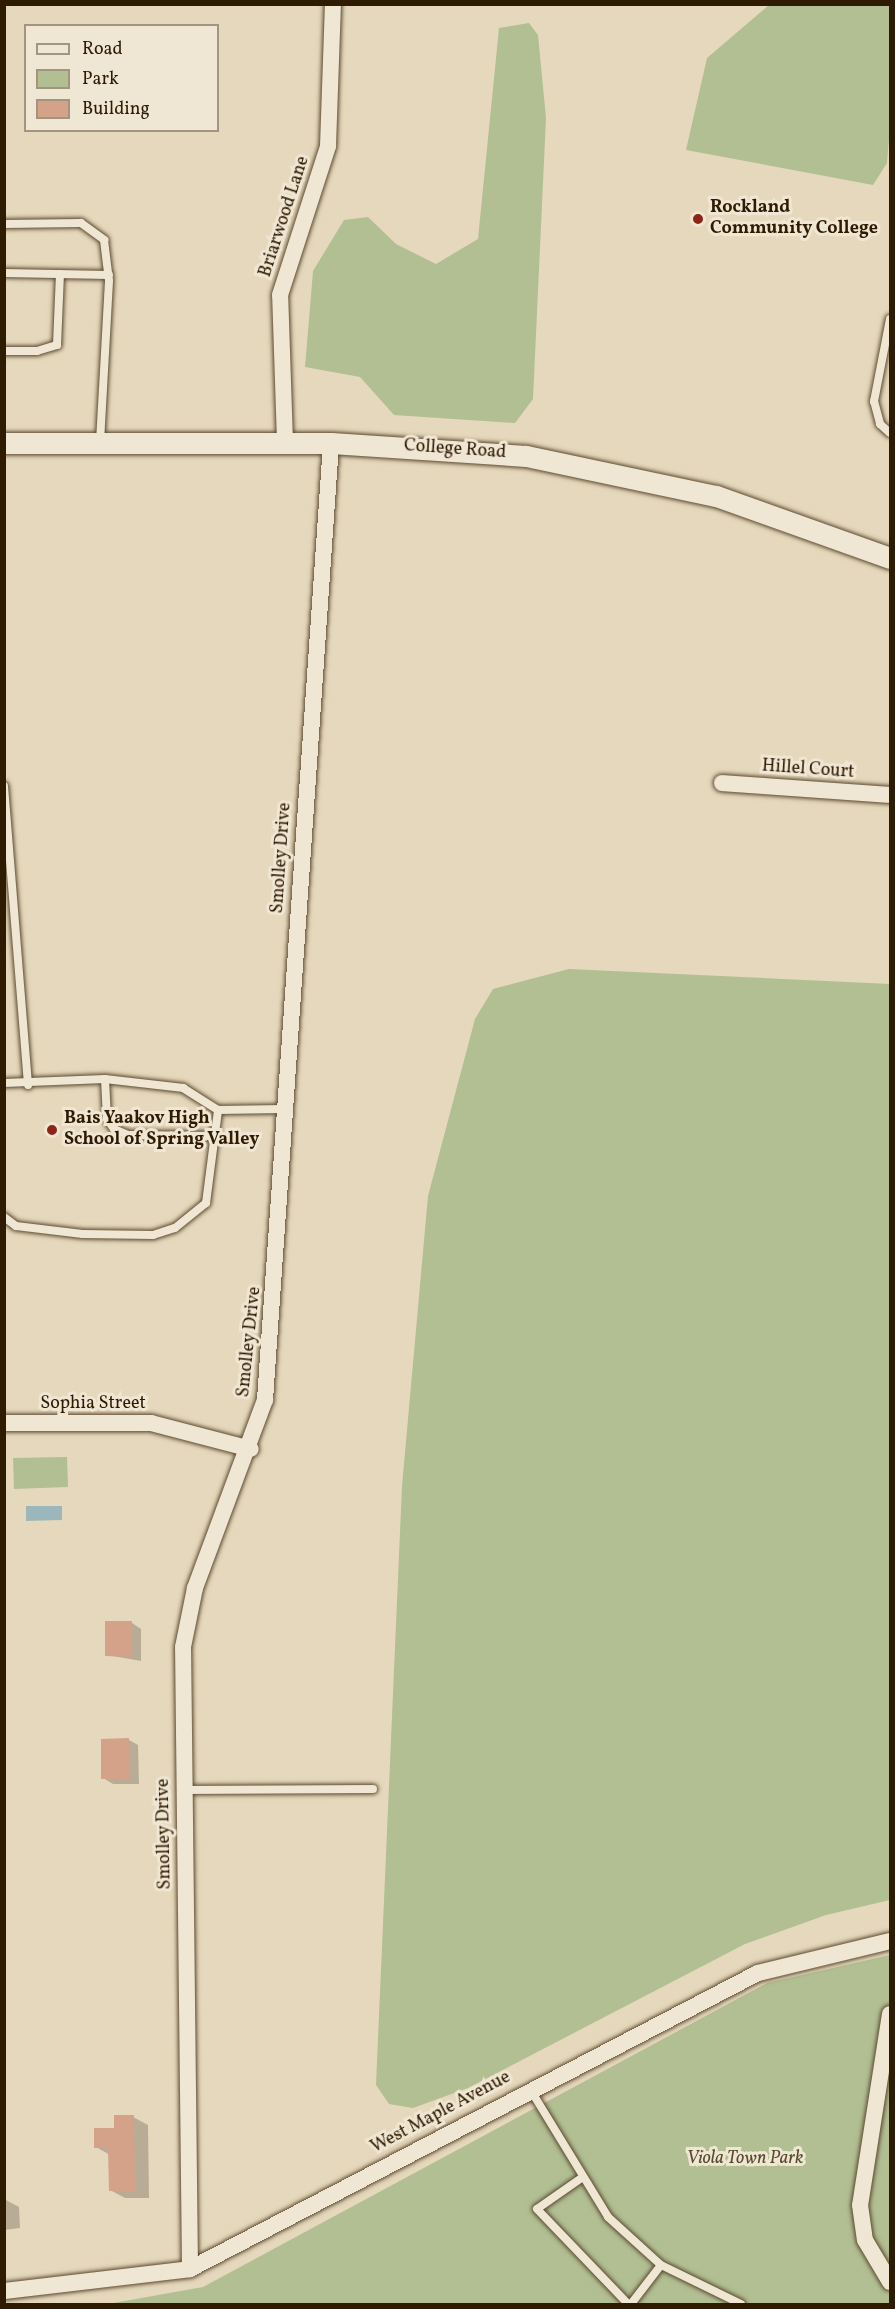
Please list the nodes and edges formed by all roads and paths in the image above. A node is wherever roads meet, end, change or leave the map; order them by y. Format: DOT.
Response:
graph roads {
  1 [pos="333,4"];
  2 [pos="4,224"];
  3 [pos="4,273"];
  4 [pos="60,274"];
  5 [pos="109,275"];
  6 [pos="891,320"];
  7 [pos="4,351"];
  8 [pos="891,434"];
  9 [pos="285,442"];
  10 [pos="4,443"];
  11 [pos="331,443"];
  12 [pos="100,446"];
  13 [pos="891,558"];
  14 [pos="722,783"];
  15 [pos="4,786"];
  16 [pos="891,795"];
  17 [pos="105,1079"];
  18 [pos="4,1083"];
  19 [pos="28,1085"];
  20 [pos="284,1109"];
  21 [pos="218,1110"];
  22 [pos="213,1136"];
  23 [pos="4,1217"];
  24 [pos="4,1225"];
  25 [pos="16,1226"];
  26 [pos="4,1423"];
  27 [pos="250,1449"];
  28 [pos="373,1789"];
  29 [pos="184,1790"];
  30 [pos="891,1941"];
  31 [pos="891,2014"];
  32 [pos="530,2088"];
  33 [pos="580,2179"];
  34 [pos="661,2265"];
  35 [pos="190,2269"];
  36 [pos="891,2282"];
  37 [pos="4,2291"];
  38 [pos="630,2304"];
  39 [pos="741,2304"];
  1 -- 9 [label="street, Briarwood Lane"];
  2 -- 5 [label="lane"];
  3 -- 4 [label="lane"];
  4 -- 5 [label="lane"];
  4 -- 7 [label="lane"];
  5 -- 12 [label="lane"];
  6 -- 8 [label="lane"];
  9 -- 11 [label="street, College Road"];
  9 -- 12 [label="street, College Road"];
  10 -- 12 [label="street, College Road"];
  11 -- 13 [label="street, College Road"];
  11 -- 20 [label="street, Smolley Drive"];
  14 -- 16 [label="street, Hillel Court"];
  15 -- 19 [label="lane"];
  17 -- 19 [label="lane"];
  17 -- 21 [label="lane"];
  17 -- 22 [label="lane"];
  18 -- 19 [label="lane"];
  20 -- 21 [label="lane"];
  20 -- 27 [label="street, Smolley Drive"];
  21 -- 22 [label="lane"];
  22 -- 25 [label="lane"];
  23 -- 25 [label="lane"];
  24 -- 25 [label="lane"];
  26 -- 27 [label="street, Sophia Street"];
  27 -- 29 [label="street, Smolley Drive"];
  28 -- 29 [label="lane"];
  29 -- 35 [label="street, Smolley Drive"];
  30 -- 32 [label="street, West Maple Avenue"];
  31 -- 36 [label="street"];
  32 -- 33 [label="lane"];
  32 -- 35 [label="street, West Maple Avenue"];
  33 -- 34 [label="lane"];
  33 -- 38 [label="lane"];
  34 -- 38 [label="lane"];
  34 -- 39 [label="lane"];
  35 -- 37 [label="street, West Maple Avenue"];
}
